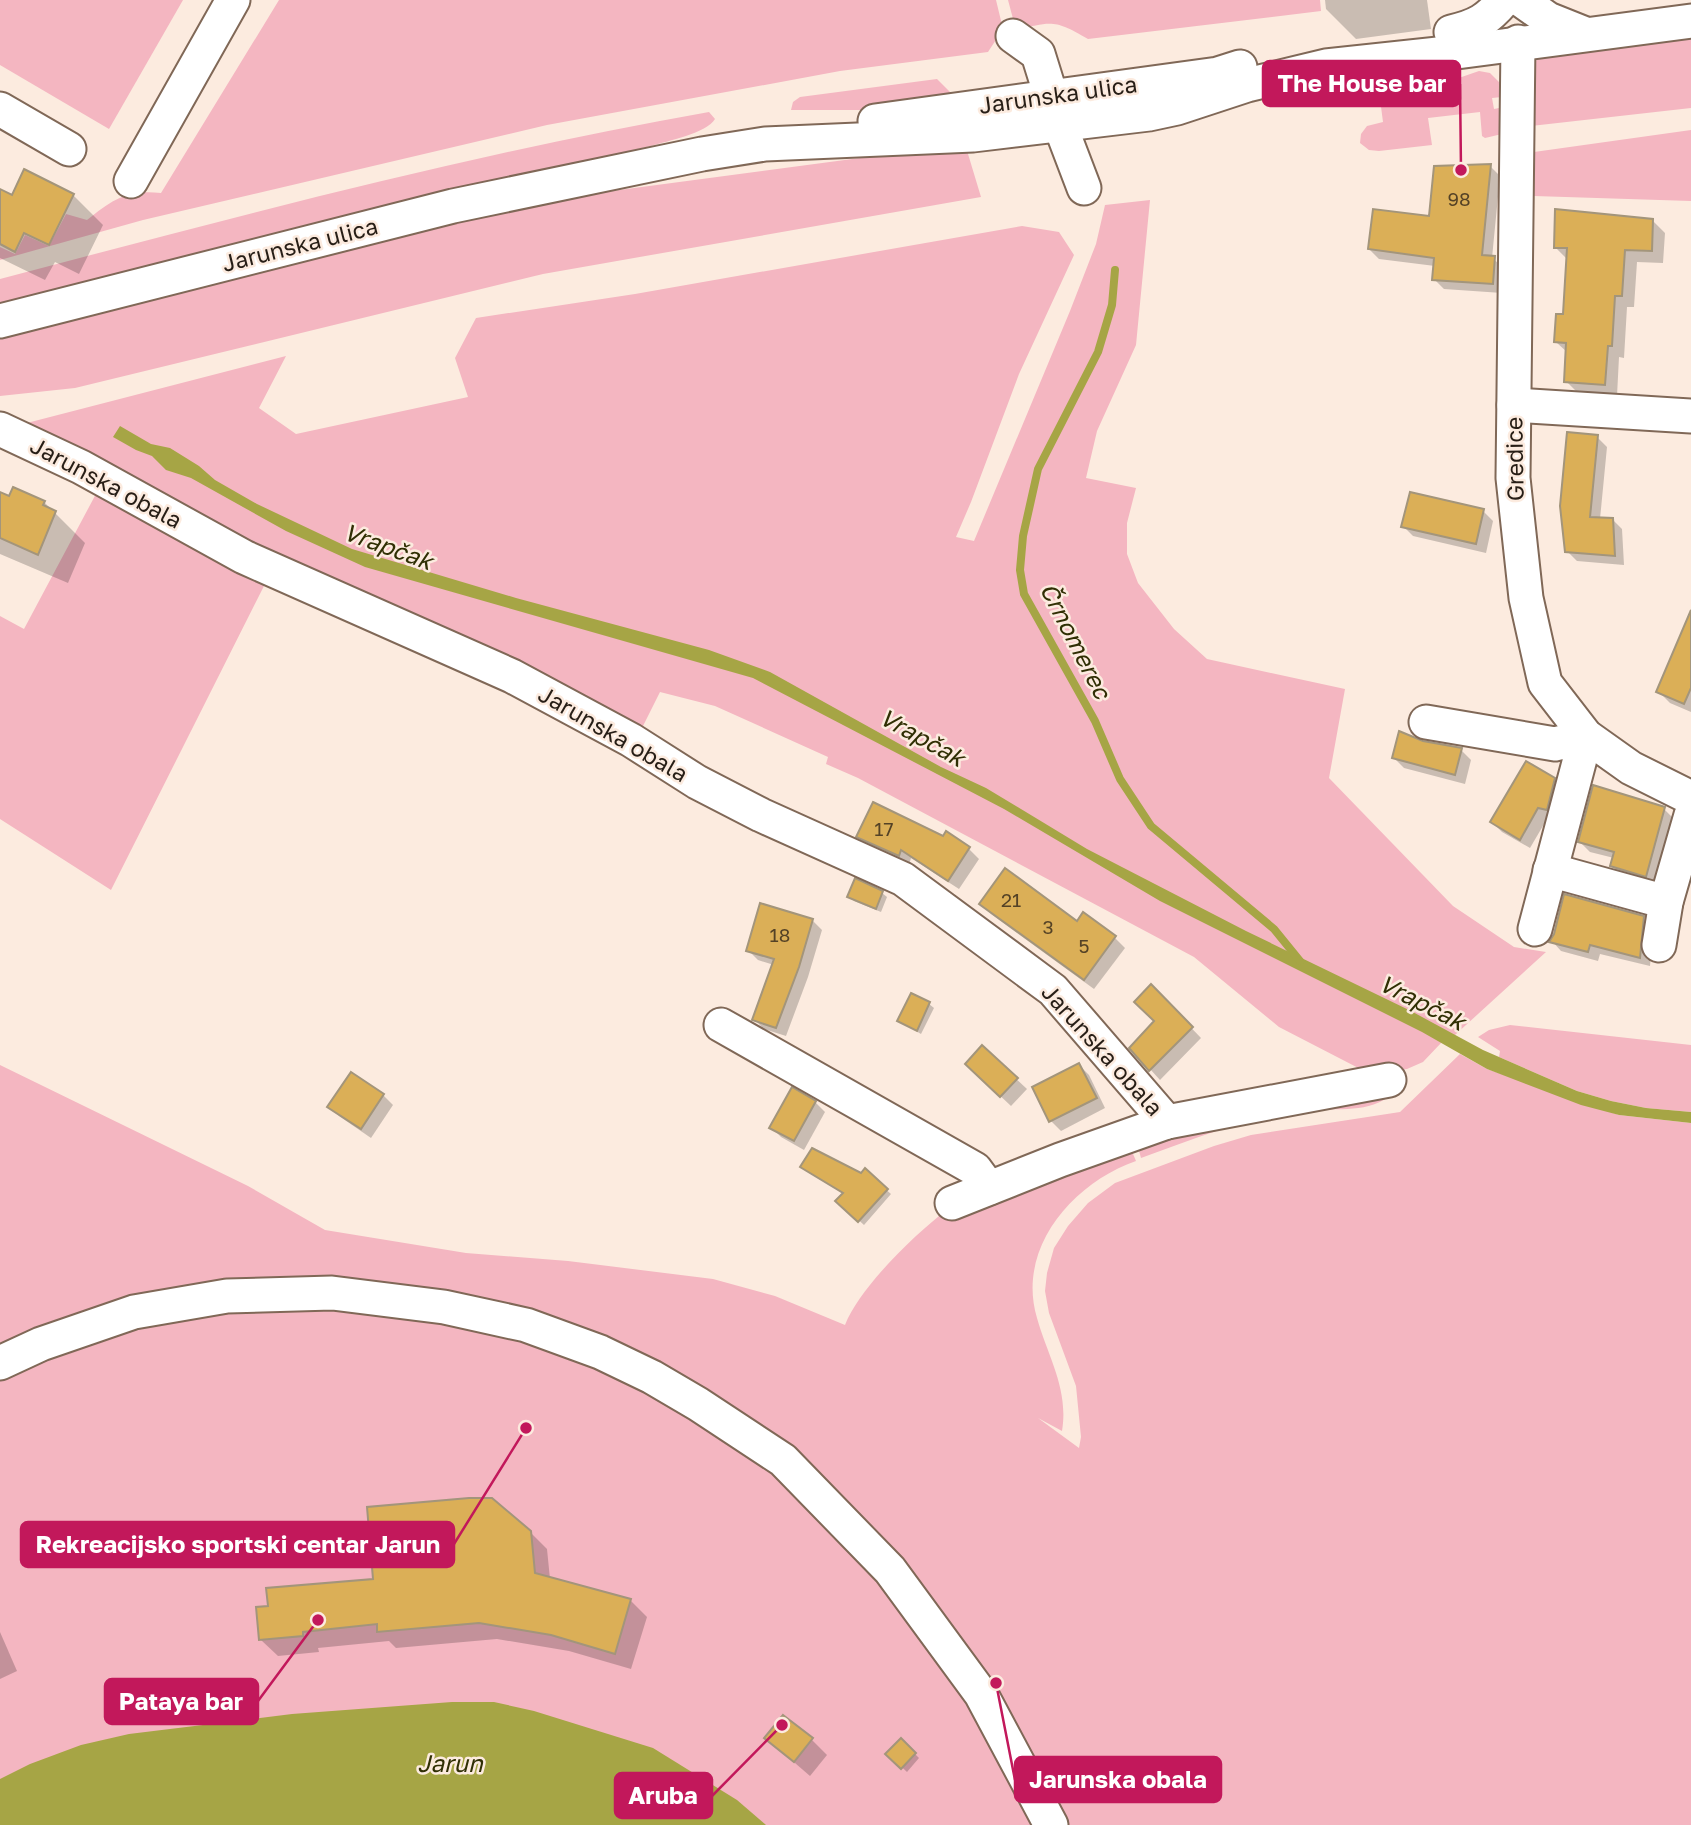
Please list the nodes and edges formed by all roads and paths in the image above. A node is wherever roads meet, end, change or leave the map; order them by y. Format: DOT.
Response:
graph roads {
  1 [pos="233,0"];
  2 [pos="1504,0"];
  3 [pos="1521,0"];
  4 [pos="1691,21"];
  5 [pos="1451,32"];
  6 [pos="1585,34"];
  7 [pos="1013,36"];
  8 [pos="1518,42"];
  9 [pos="0,109"];
  10 [pos="1056,111"];
  11 [pos="69,149"];
  12 [pos="131,181"];
  13 [pos="1084,188"];
  14 [pos="0,321"];
  15 [pos="1514,405"];
  16 [pos="1691,416"];
  17 [pos="0,429"];
  18 [pos="1426,722"];
  19 [pos="1586,736"];
  20 [pos="1691,798"];
  21 [pos="1691,815"];
  22 [pos="1550,870"];
  23 [pos="1667,902"];
  24 [pos="1535,929"];
  25 [pos="1659,945"];
  26 [pos="721,1025"];
  27 [pos="1389,1080"];
  28 [pos="1167,1122"];
  29 [pos="989,1188"];
  30 [pos="952,1203"];
  31 [pos="0,1363"];
  32 [pos="1051,1825"];
  1 -- 12 [label="street"];
  2 -- 5 [label="street"];
  3 -- 6 [label="street"];
  4 -- 6 [label="street, Jarunska ulica"];
  5 -- 8 [label="street, Jarunska ulica"];
  5 -- 10 [label="street, Jarunska ulica"];
  6 -- 8 [label="street, Jarunska ulica"];
  7 -- 10 [label="street"];
  8 -- 10 [label="street, Jarunska ulica"];
  8 -- 15 [label="street, Gredice"];
  9 -- 11 [label="street"];
  10 -- 13 [label="street"];
  10 -- 14 [label="street, Jarunska ulica"];
  15 -- 16 [label="street"];
  15 -- 19 [label="street, Gredice"];
  17 -- 28 [label="street, Jarunska obala"];
  18 -- 19 [label="street"];
  19 -- 20 [label="street, Gredice"];
  19 -- 22 [label="street"];
  21 -- 23 [label="street"];
  22 -- 23 [label="street"];
  22 -- 24 [label="street"];
  23 -- 25 [label="street"];
  26 -- 29 [label="street"];
  27 -- 28 [label="street, Jarunska obala"];
  28 -- 29 [label="street, Jarunska obala"];
  29 -- 30 [label="street, Jarunska obala"];
  31 -- 32 [label="street"];
}
